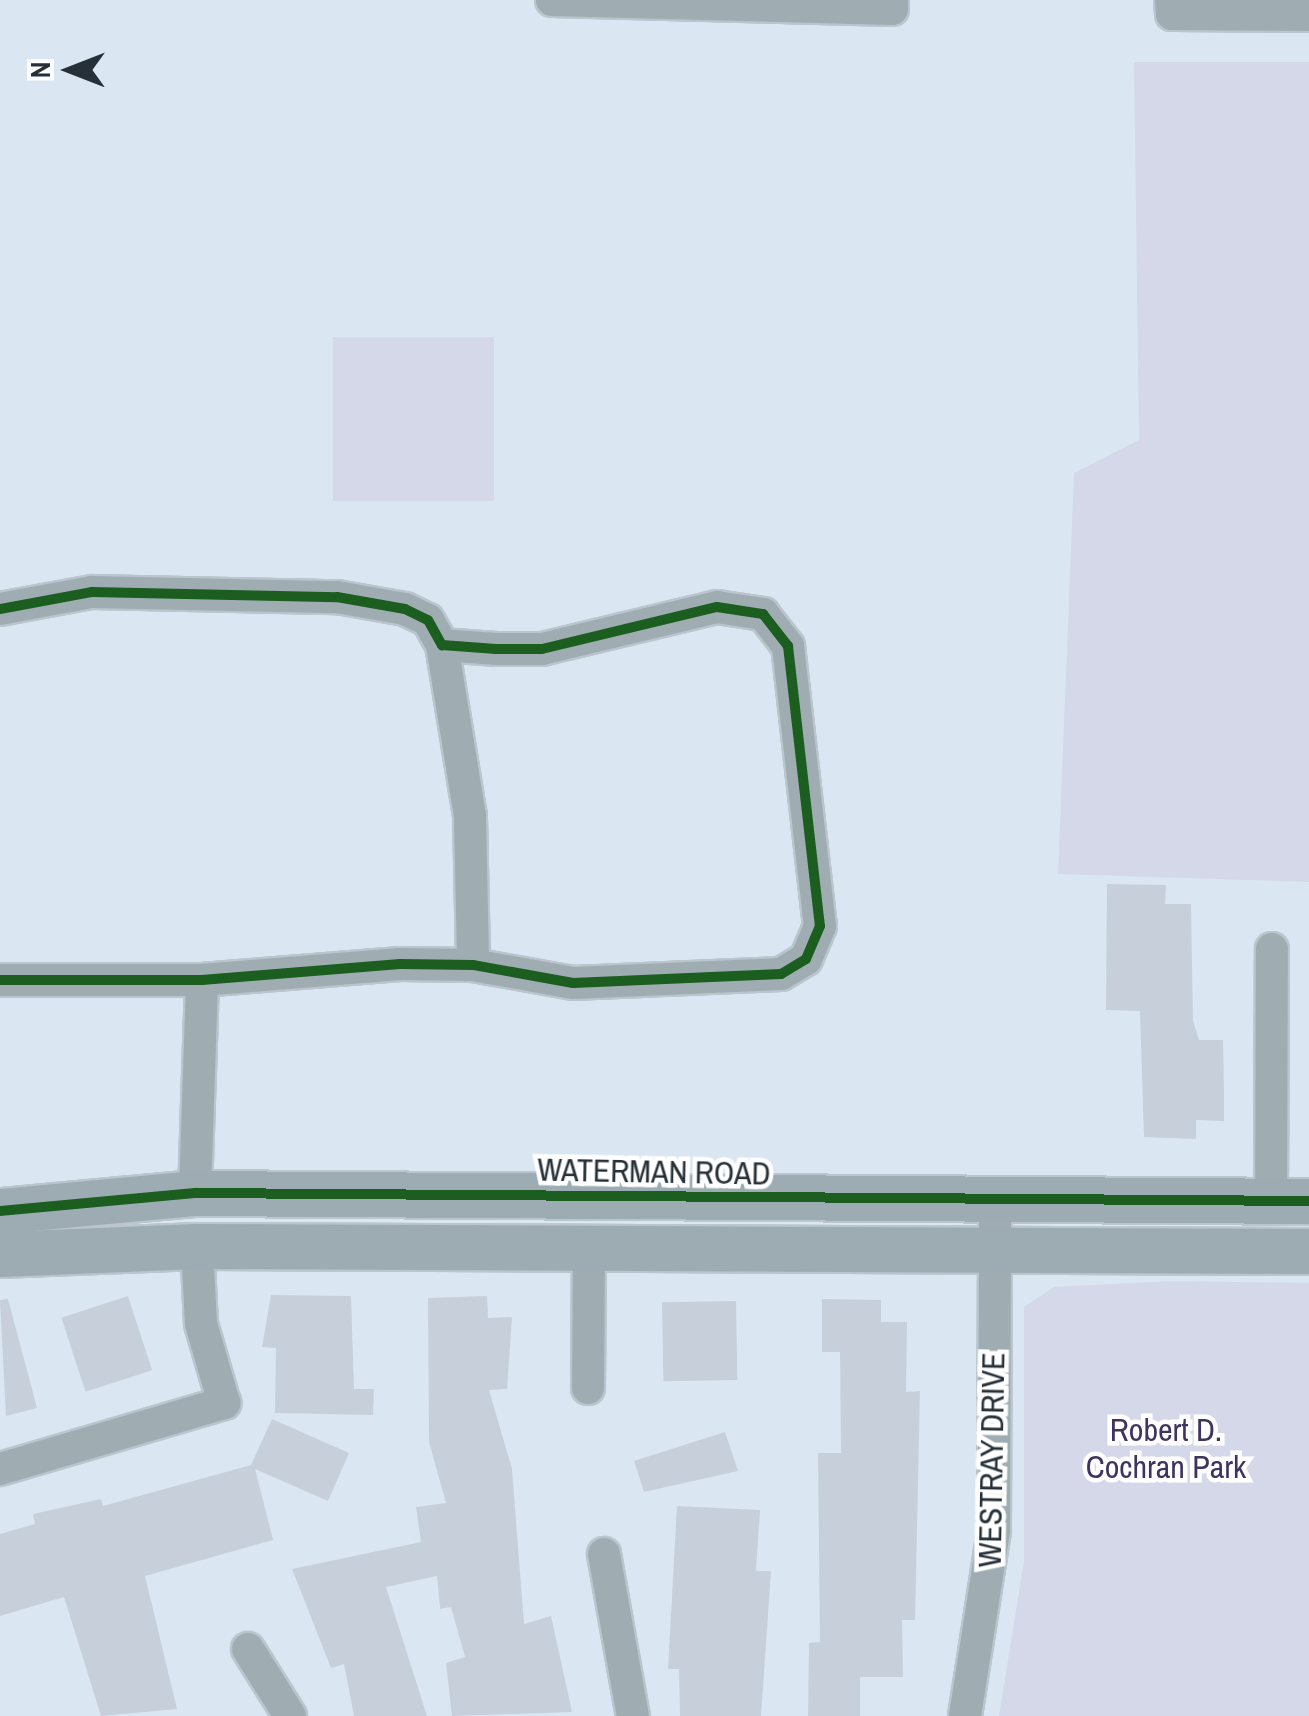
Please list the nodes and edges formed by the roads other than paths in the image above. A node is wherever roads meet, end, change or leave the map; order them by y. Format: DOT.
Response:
graph roads {
  1 [pos="552,0"];
  2 [pos="892,0"];
  3 [pos="1172,0"];
  4 [pos="1309,15"];
  5 [pos="0,609"];
  6 [pos="442,645"];
  7 [pos="1272,949"];
  8 [pos="473,965"];
  9 [pos="0,980"];
  10 [pos="202,980"];
  11 [pos="195,1193"];
  12 [pos="995,1200"];
  13 [pos="1290,1201"];
  14 [pos="0,1211"];
  15 [pos="0,1232"];
  16 [pos="197,1246"];
  17 [pos="993,1247"];
  18 [pos="1309,1250"];
  19 [pos="589,1251"];
  20 [pos="0,1254"];
  21 [pos="588,1388"];
  22 [pos="0,1469"];
  23 [pos="604,1554"];
  24 [pos="248,1649"];
  25 [pos="290,1716"];
  26 [pos="634,1716"];
  27 [pos="964,1716"];
  1 -- 2 [label="street"];
  3 -- 4 [label="street"];
  5 -- 6 [label="street"];
  6 -- 8 [label="street"];
  6 -- 8 [label="street"];
  7 -- 13 [label="street"];
  8 -- 10 [label="street"];
  9 -- 10 [label="street"];
  10 -- 11 [label="street"];
  11 -- 12 [label="street, WATERMAN ROAD"];
  11 -- 14 [label="street, WATERMAN ROAD"];
  11 -- 15 [label="street"];
  12 -- 13 [label="street, WATERMAN ROAD"];
  12 -- 17 [label="street, WESTRAY DRIVE"];
  16 -- 19 [label="street"];
  16 -- 20 [label="street"];
  16 -- 22 [label="street"];
  17 -- 18 [label="street"];
  17 -- 19 [label="street"];
  17 -- 27 [label="street, WESTRAY DRIVE"];
  19 -- 21 [label="street"];
  23 -- 26 [label="street"];
  24 -- 25 [label="street"];
}
